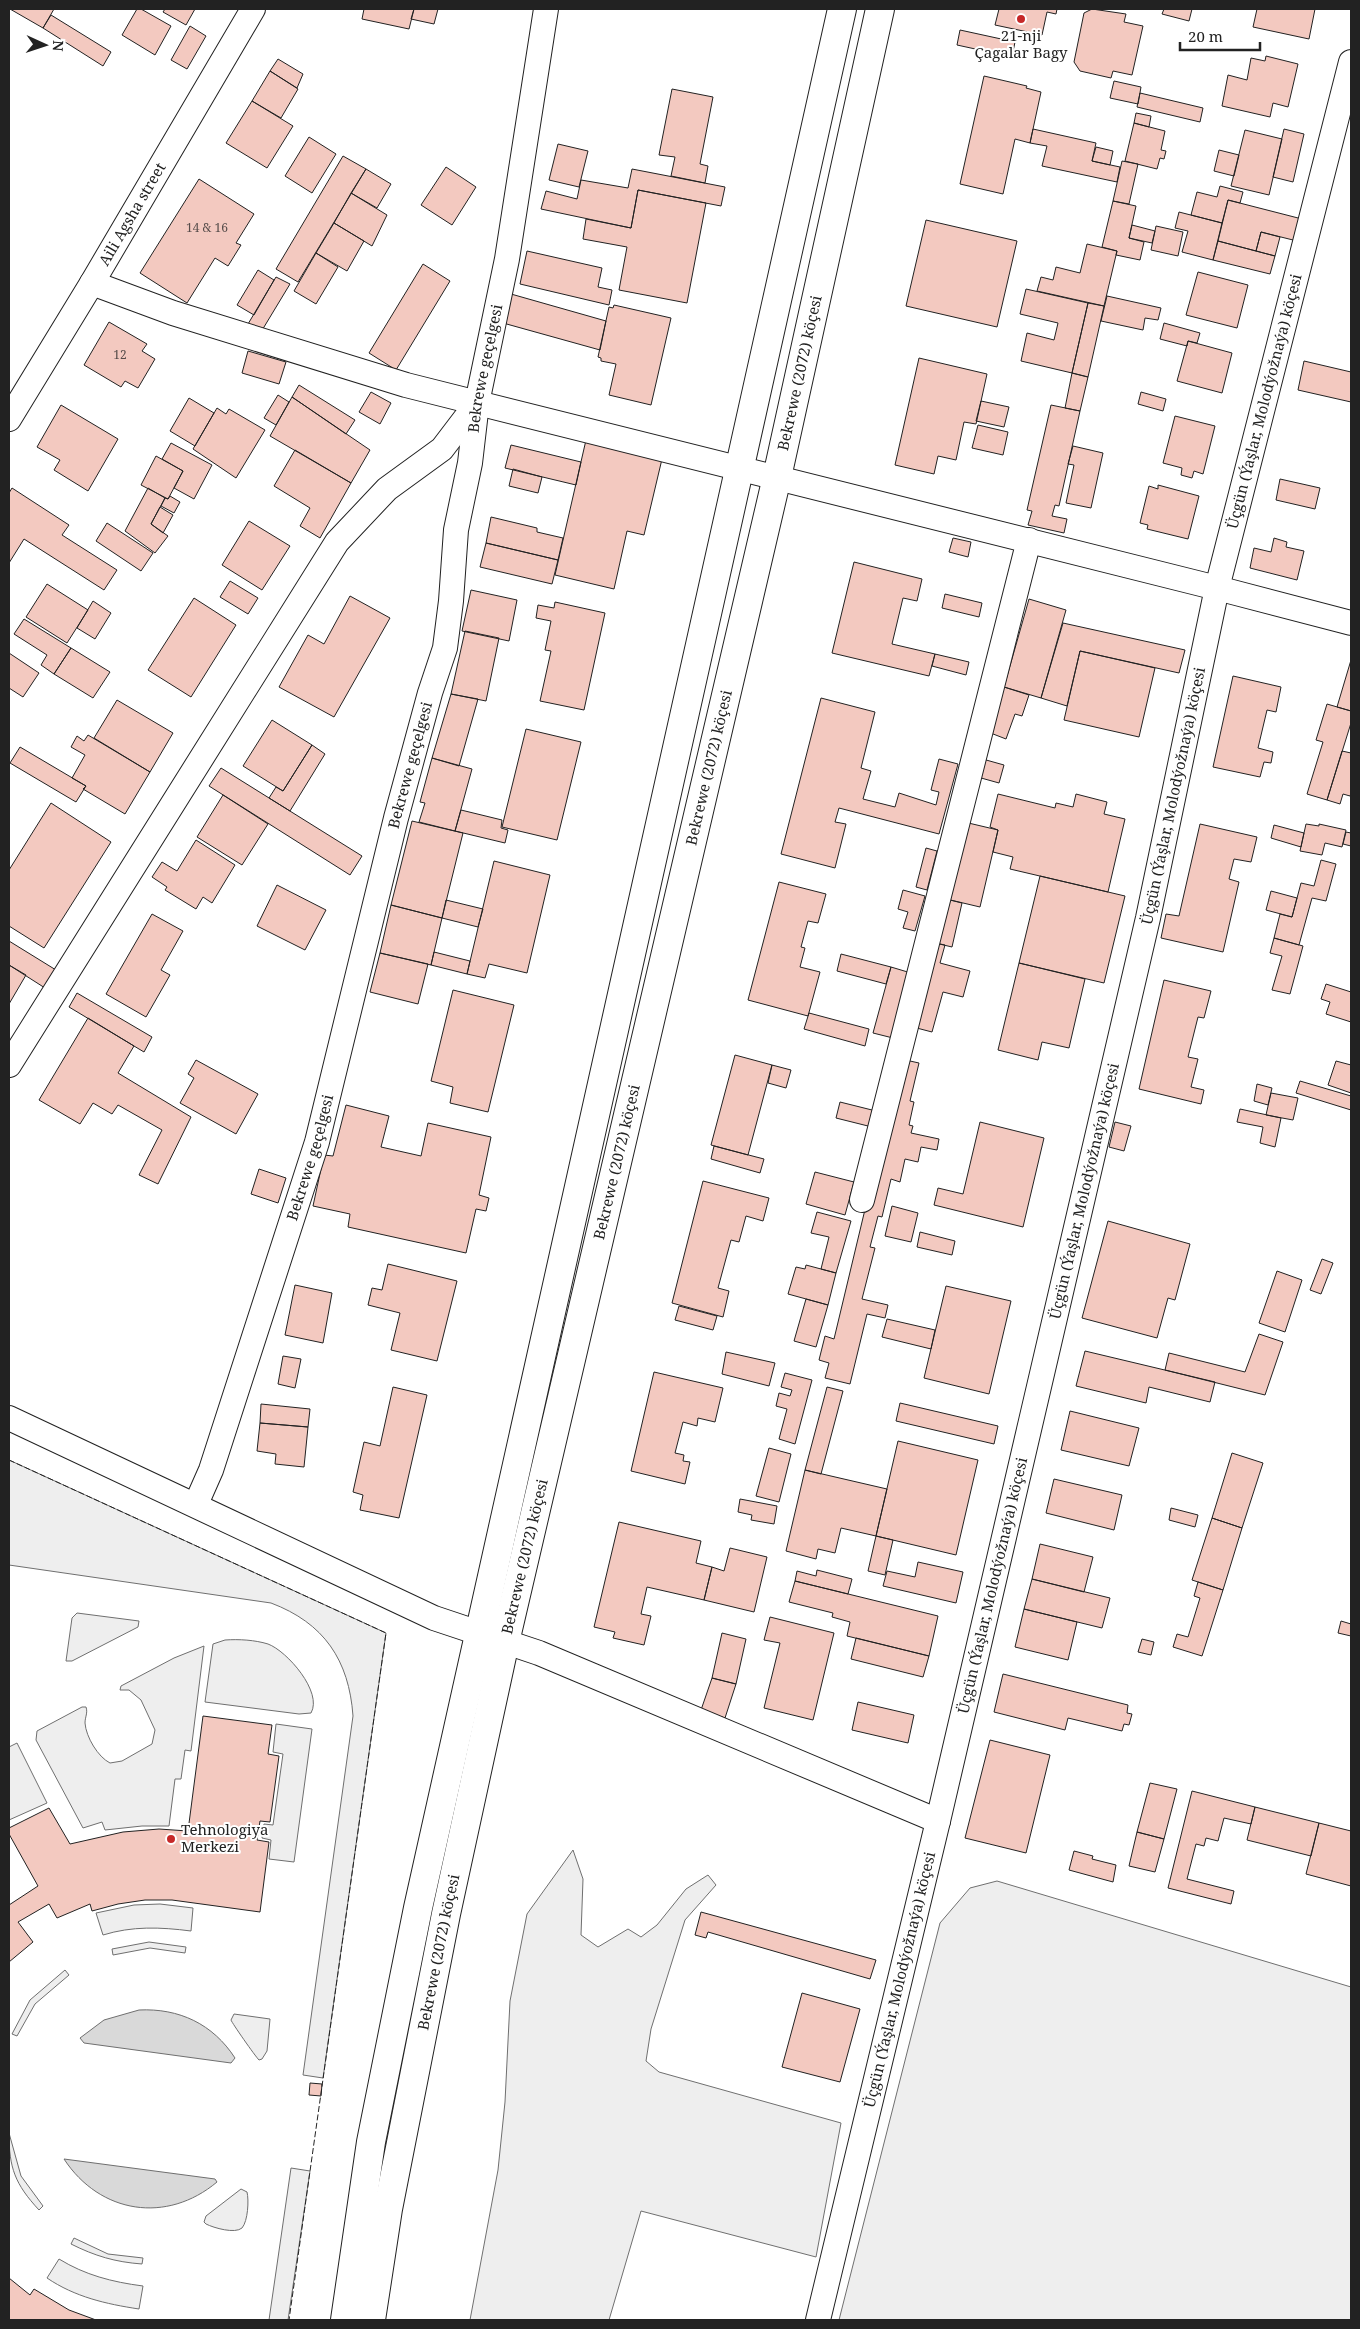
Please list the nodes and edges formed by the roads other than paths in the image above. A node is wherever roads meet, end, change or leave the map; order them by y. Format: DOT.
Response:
graph roads {
  1 [pos="253,9"];
  2 [pos="546,9"];
  3 [pos="842,9"];
  4 [pos="880,9"];
  5 [pos="1351,62"];
  6 [pos="92,284"];
  7 [pos="477,403"];
  8 [pos="9,419"];
  9 [pos="741,467"];
  10 [pos="777,477"];
  11 [pos="1029,540"];
  12 [pos="1218,588"];
  13 [pos="1351,624"];
  14 [pos="9,1065"];
  15 [pos="862,1200"];
  16 [pos="9,1418"];
  17 [pos="196,1504"];
  18 [pos="478,1633"];
  19 [pos="505,1642"];
  20 [pos="938,1820"];
  21 [pos="345,2320"];
  22 [pos="371,2320"];
  23 [pos="818,2320"];
  1 -- 6 [label="street, Aili Agsha street"];
  2 -- 7 [label="street, Bekrewe geçelgesi"];
  3 -- 9 [label="main road, Bekrewe (2072) köçesi"];
  4 -- 10 [label="main road, Bekrewe (2072) köçesi"];
  5 -- 12 [label="street, Üçgün (Ýaşlar, Molodýožnaýa) köçesi"];
  6 -- 7 [label="street"];
  6 -- 8 [label="street, Aili Agsha street"];
  7 -- 9 [label="street"];
  7 -- 14 [label="street"];
  7 -- 17 [label="street, Bekrewe geçelgesi"];
  9 -- 10 [label="street"];
  9 -- 18 [label="main road, Bekrewe (2072) köçesi"];
  10 -- 11 [label="street"];
  10 -- 19 [label="main road, Bekrewe (2072) köçesi"];
  11 -- 12 [label="street"];
  11 -- 15 [label="street"];
  12 -- 13 [label="street"];
  12 -- 20 [label="street, Üçgün (Ýaşlar, Molodýožnaýa) köçesi"];
  16 -- 17 [label="street"];
  17 -- 18 [label="street"];
  18 -- 19 [label="street"];
  18 -- 21 [label="main road, Bekrewe (2072) köçesi"];
  19 -- 20 [label="street"];
  19 -- 22 [label="main road, Bekrewe (2072) köçesi"];
  20 -- 23 [label="street, Üçgün (Ýaşlar, Molodýožnaýa) köçesi"];
}
